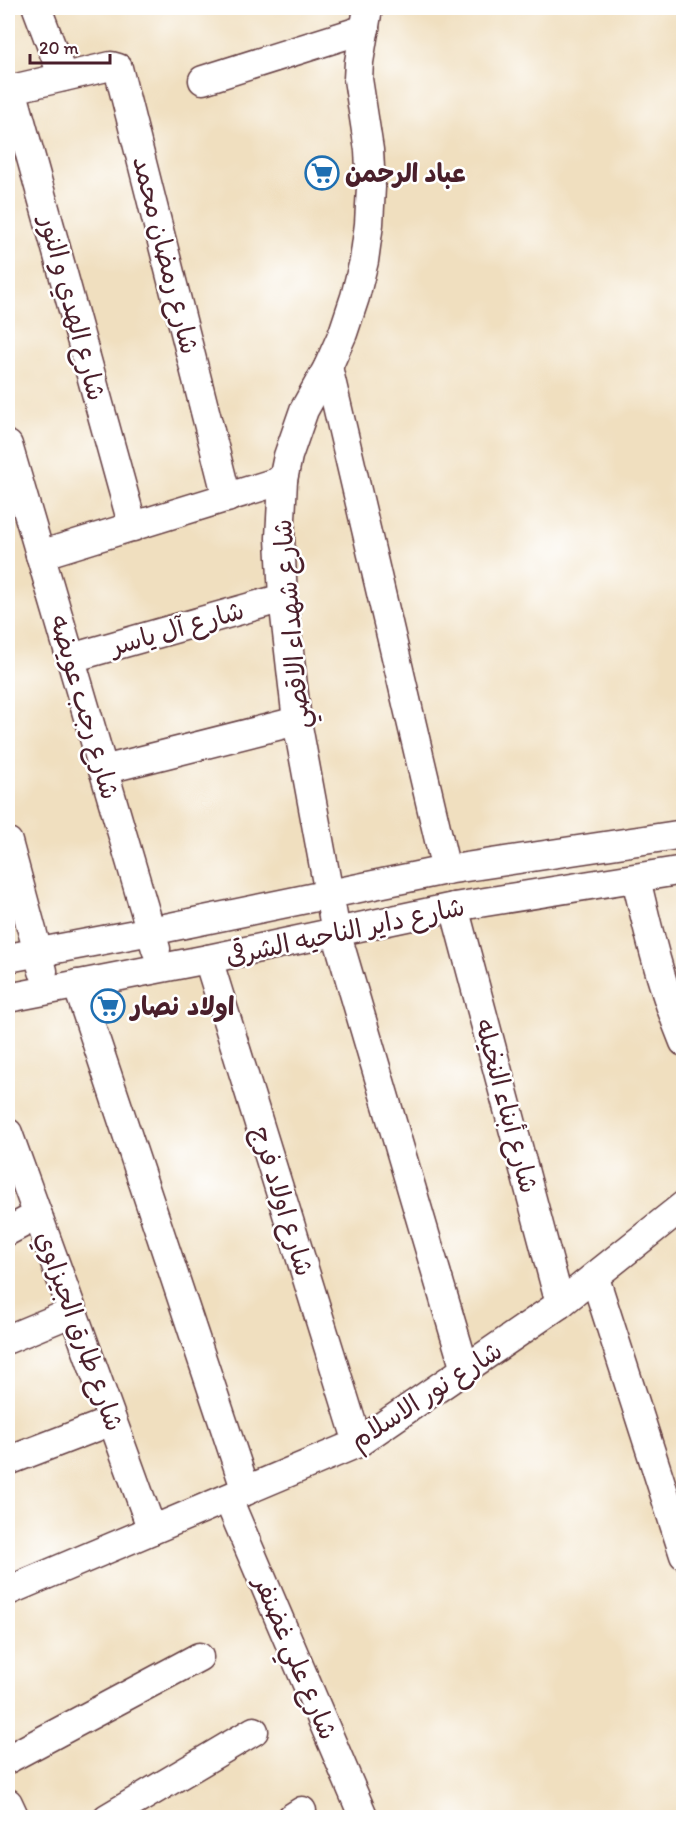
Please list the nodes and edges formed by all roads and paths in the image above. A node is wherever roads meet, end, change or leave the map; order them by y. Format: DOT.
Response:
graph roads {
  1 [pos="37,8"];
  2 [pos="366,18"];
  3 [pos="63,77"];
  4 [pos="203,80"];
  5 [pos="10,90"];
  6 [pos="328,367"];
  7 [pos="8,445"];
  8 [pos="283,480"];
  9 [pos="227,498"];
  10 [pos="133,527"];
  11 [pos="40,555"];
  12 [pos="283,598"];
  13 [pos="70,658"];
  14 [pos="297,721"];
  15 [pos="103,770"];
  16 [pos="684,834"];
  17 [pos="8,842"];
  18 [pos="446,870"];
  19 [pos="684,870"];
  20 [pos="636,879"];
  21 [pos="328,894"];
  22 [pos="454,907"];
  23 [pos="151,931"];
  24 [pos="336,932"];
  25 [pos="38,953"];
  26 [pos="8,958"];
  27 [pos="208,959"];
  28 [pos="162,968"];
  29 [pos="77,984"];
  30 [pos="48,990"];
  31 [pos="8,998"];
  32 [pos="684,1042"];
  33 [pos="8,1132"];
  34 [pos="679,1213"];
  35 [pos="38,1215"];
  36 [pos="8,1231"];
  37 [pos="595,1278"];
  38 [pos="560,1304"];
  39 [pos="73,1312"];
  40 [pos="8,1339"];
  41 [pos="465,1370"];
  42 [pos="112,1421"];
  43 [pos="358,1443"];
  44 [pos="8,1461"];
  45 [pos="237,1495"];
  46 [pos="152,1530"];
  47 [pos="684,1555"];
  48 [pos="8,1592"];
  49 [pos="200,1657"];
  50 [pos="254,1731"];
  51 [pos="8,1759"];
  52 [pos="8,1803"];
  53 [pos="15,1818"];
  54 [pos="107,1818"];
  55 [pos="364,1818"];
  1 -- 3 [label="street"];
  2 -- 4 [label="street"];
  2 -- 6 [label="street, شارع شهداء الاقصي"];
  3 -- 5 [label="street, شارع رمضان محمد"];
  3 -- 9 [label="street, شارع رمضان محمد"];
  5 -- 10 [label="street, شارع الهدي و النور"];
  6 -- 8 [label="street, شارع شهداء الاقصي"];
  6 -- 18 [label="street"];
  7 -- 11 [label="street, شارع رجب عويضه"];
  8 -- 9 [label="street"];
  8 -- 12 [label="street, شارع شهداء الاقصي"];
  9 -- 10 [label="street"];
  10 -- 11 [label="street"];
  11 -- 13 [label="street, شارع رجب عويضه"];
  12 -- 13 [label="street, شارع آل ياسر"];
  12 -- 14 [label="street, شارع شهداء الاقصي"];
  13 -- 15 [label="street, شارع رجب عويضه"];
  14 -- 15 [label="street"];
  14 -- 21 [label="street, شارع شهداء الاقصي"];
  15 -- 23 [label="street, شارع رجب عويضه"];
  16 -- 18 [label="street, شارع داير الناحيه الشرقى"];
  17 -- 25 [label="street"];
  18 -- 21 [label="street, شارع داير الناحيه الشرقى"];
  19 -- 20 [label="street, شارع داير الناحيه الشرقى"];
  20 -- 22 [label="street, شارع داير الناحيه الشرقى"];
  20 -- 32 [label="street"];
  21 -- 23 [label="street, شارع داير الناحيه الشرقى"];
  21 -- 24 [label="street, شارع شهداء الاقصي"];
  22 -- 24 [label="street, شارع داير الناحيه الشرقى"];
  22 -- 38 [label="street, شارع أبناء النخيله"];
  23 -- 25 [label="street, شارع داير الناحيه الشرقى"];
  23 -- 28 [label="street, شارع رجب عويضه"];
  24 -- 27 [label="street, شارع داير الناحيه الشرقى"];
  24 -- 41 [label="street, شارع شهداء الاقصي"];
  25 -- 26 [label="street, شارع داير الناحيه الشرقى"];
  25 -- 30 [label="street"];
  27 -- 28 [label="street, شارع داير الناحيه الشرقى"];
  27 -- 43 [label="street, شارع اولاد فرج"];
  28 -- 29 [label="street, شارع داير الناحيه الشرقى"];
  29 -- 30 [label="street, شارع داير الناحيه الشرقى"];
  29 -- 45 [label="street, شارع علي غضنفر"];
  30 -- 31 [label="street, شارع داير الناحيه الشرقى"];
  33 -- 35 [label="street, شارع طارق الجيزاوي"];
  34 -- 37 [label="street, شارع نور الاسلام"];
  35 -- 36 [label="street"];
  35 -- 39 [label="street, شارع طارق الجيزاوي"];
  37 -- 38 [label="street, شارع نور الاسلام"];
  37 -- 47 [label="street"];
  38 -- 41 [label="street, شارع نور الاسلام"];
  39 -- 40 [label="street"];
  39 -- 42 [label="street, شارع طارق الجيزاوي"];
  41 -- 43 [label="street, شارع نور الاسلام"];
  42 -- 44 [label="street"];
  42 -- 46 [label="street, شارع طارق الجيزاوي"];
  43 -- 45 [label="street, شارع نور الاسلام"];
  45 -- 46 [label="street, شارع نور الاسلام"];
  45 -- 55 [label="street, شارع علي غضنفر"];
  46 -- 48 [label="street, شارع نور الاسلام"];
  49 -- 51 [label="street"];
  50 -- 54 [label="street"];
  52 -- 53 [label="street"];
}
